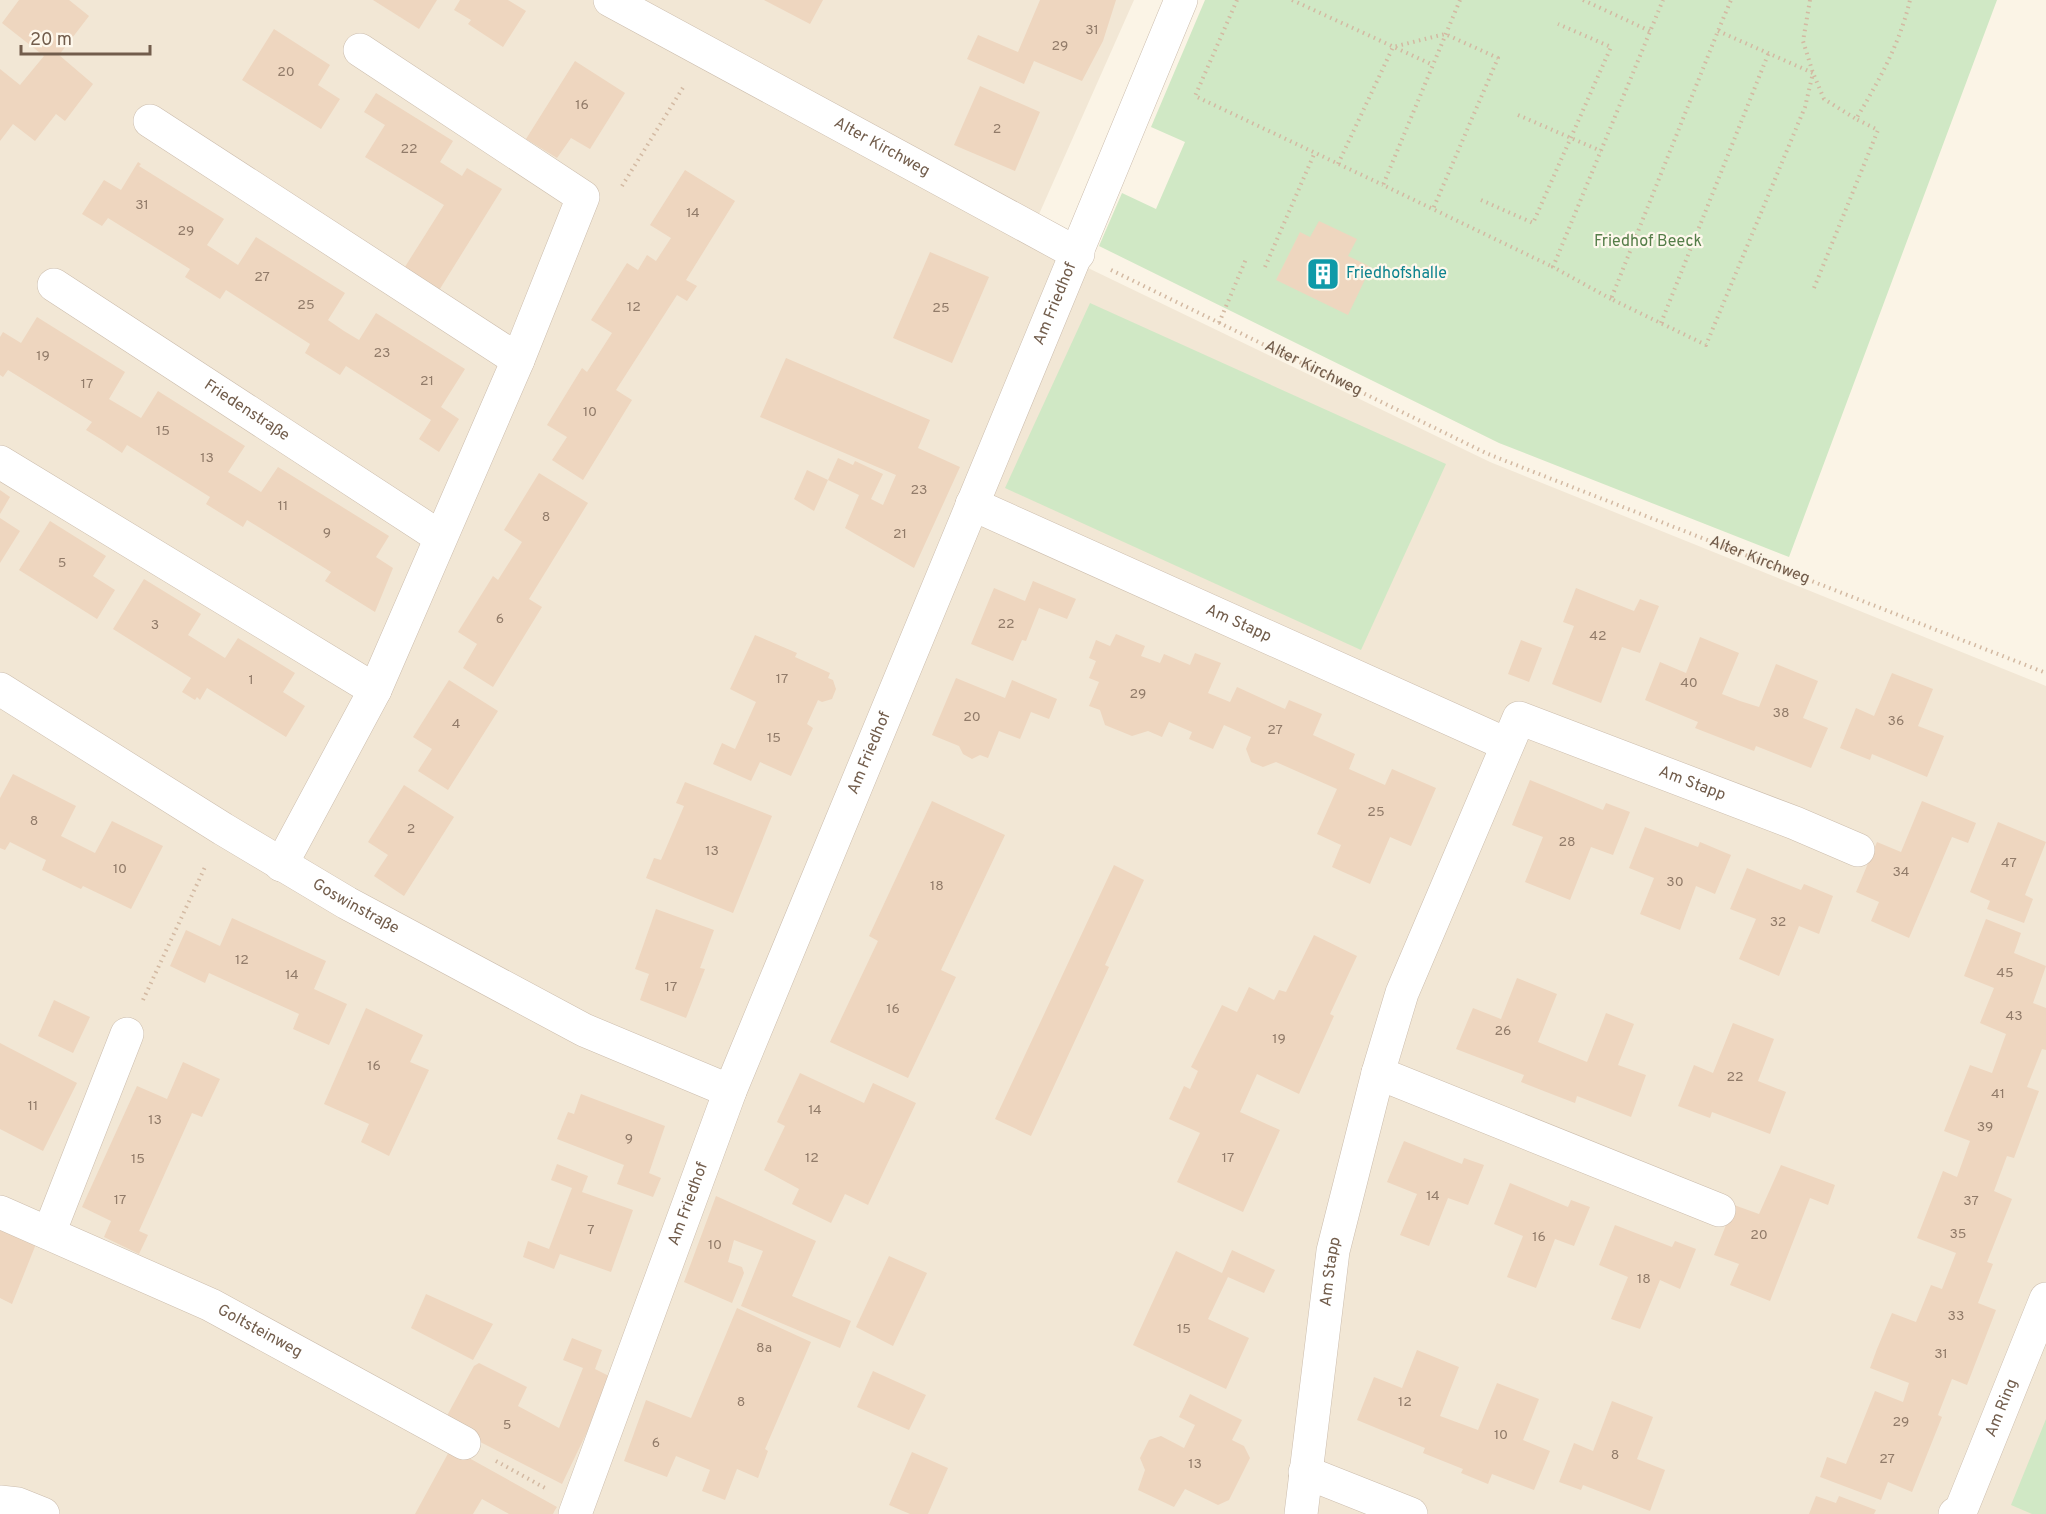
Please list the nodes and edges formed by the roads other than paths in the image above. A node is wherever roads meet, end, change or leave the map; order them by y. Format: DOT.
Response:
graph roads {
  1 [pos="610,0"];
  2 [pos="1181,0"];
  3 [pos="360,50"];
  4 [pos="150,121"];
  5 [pos="1078,254"];
  6 [pos="54,285"];
  7 [pos="518,360"];
  8 [pos="0,462"];
  9 [pos="972,504"];
  10 [pos="440,537"];
  11 [pos="0,689"];
  12 [pos="375,690"];
  13 [pos="1512,731"];
  14 [pos="1858,850"];
  15 [pos="281,865"];
  16 [pos="127,1034"];
  17 [pos="1378,1073"];
  18 [pos="730,1091"];
  19 [pos="1719,1210"];
  20 [pos="0,1212"];
  21 [pos="49,1233"];
  22 [pos="2046,1299"];
  23 [pos="464,1443"];
  24 [pos="1305,1472"];
  25 [pos="0,1502"];
  26 [pos="577,1510"];
  27 [pos="43,1514"];
  28 [pos="1301,1514"];
  29 [pos="1411,1514"];
  30 [pos="1955,1514"];
  1 -- 5 [label="street, Alter Kirchweg"];
  2 -- 5 [label="street, Am Friedhof"];
  3 -- 7 [label="street"];
  4 -- 7 [label="street"];
  5 -- 9 [label="street, Am Friedhof"];
  6 -- 10 [label="street, Friedenstraße"];
  7 -- 10 [label="street"];
  8 -- 12 [label="street"];
  9 -- 13 [label="street, Am Stapp"];
  9 -- 18 [label="street, Am Friedhof"];
  10 -- 12 [label="street"];
  11 -- 15 [label="street, Goswinstraße"];
  12 -- 15 [label="street"];
  13 -- 14 [label="street, Am Stapp"];
  13 -- 17 [label="street, Am Stapp"];
  15 -- 18 [label="street, Goswinstraße"];
  16 -- 21 [label="street"];
  17 -- 19 [label="street"];
  17 -- 24 [label="street, Am Stapp"];
  18 -- 26 [label="street, Am Friedhof"];
  20 -- 21 [label="street, Goltsteinweg"];
  21 -- 23 [label="street, Goltsteinweg"];
  22 -- 30 [label="street, Am Ring"];
  24 -- 28 [label="street, Am Stapp"];
  24 -- 29 [label="street"];
  25 -- 27 [label="street"];
}
